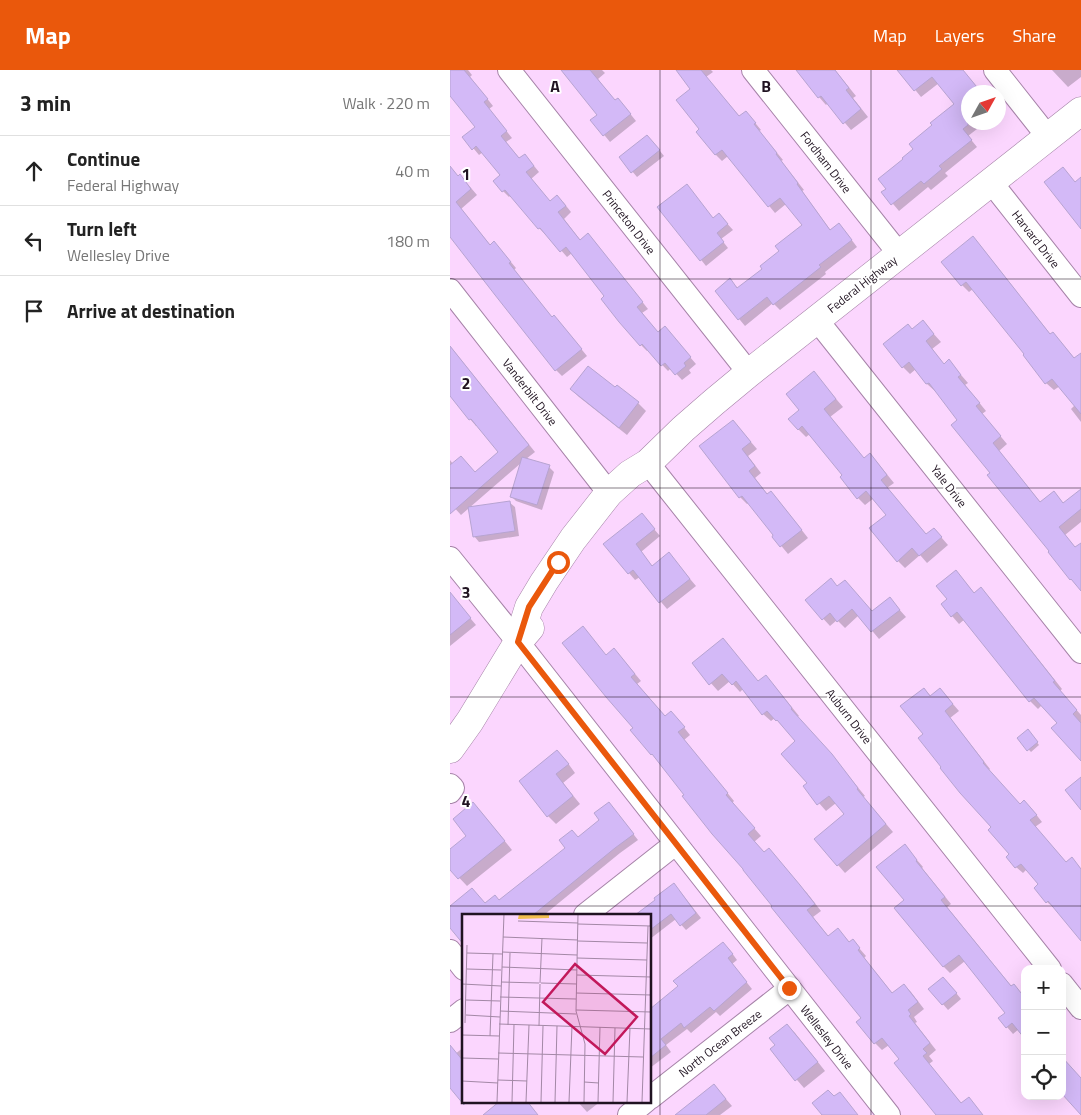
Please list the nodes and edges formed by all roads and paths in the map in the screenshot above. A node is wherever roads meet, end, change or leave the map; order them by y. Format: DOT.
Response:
graph roads {
  1 [pos="509,70"];
  2 [pos="753,70"];
  3 [pos="995,70"];
  4 [pos="1081,111"];
  5 [pos="1048,137"];
  6 [pos="991,182"];
  7 [pos="900,254"];
  8 [pos="450,290"];
  9 [pos="1081,296"];
  10 [pos="817,320"];
  11 [pos="748,373"];
  12 [pos="648,463"];
  13 [pos="609,493"];
  14 [pos="450,558"];
  15 [pos="518,642"];
  16 [pos="1081,652"];
  17 [pos="450,749"];
  18 [pos="450,785"];
  19 [pos="450,792"];
  20 [pos="675,844"];
  21 [pos="586,914"];
  22 [pos="450,951"];
  23 [pos="1047,965"];
  24 [pos="462,966"];
  25 [pos="789,988"];
  26 [pos="1066,989"];
  27 [pos="1081,1008"];
  28 [pos="462,1012"];
  29 [pos="450,1021"];
  30 [pos="651,1097"];
  31 [pos="645,1102"];
  32 [pos="628,1115"];
  33 [pos="889,1115"];
  1 -- 11 [label="street, Princeton Drive"];
  2 -- 7 [label="street, Fordham Drive"];
  3 -- 5 [label="street"];
  4 -- 5 [label="main road, Federal Highway"];
  5 -- 6 [label="main road, Federal Highway"];
  6 -- 7 [label="main road, Federal Highway"];
  6 -- 9 [label="street, Harvard Drive"];
  7 -- 10 [label="main road, Federal Highway"];
  8 -- 13 [label="street, Vanderbilt Drive"];
  10 -- 11 [label="main road, Federal Highway"];
  10 -- 16 [label="street, Yale Drive"];
  11 -- 12 [label="main road, Federal Highway"];
  12 -- 13 [label="main road, Federal Highway"];
  12 -- 15 [label="main road, Federal Highway"];
  12 -- 23 [label="street, Auburn Drive"];
  13 -- 15 [label="main road, Federal Highway"];
  14 -- 15 [label="street, Wellesley Drive"];
  15 -- 17 [label="main road, Federal Highway"];
  15 -- 20 [label="street, Wellesley Drive"];
  18 -- 19 [label="street"];
  20 -- 21 [label="street"];
  20 -- 25 [label="street, Wellesley Drive"];
  22 -- 24 [label="street"];
  25 -- 30 [label="street, North Ocean Breeze"];
  25 -- 33 [label="street, Wellesley Drive"];
  26 -- 27 [label="street"];
  28 -- 29 [label="street"];
  31 -- 32 [label="street"];
}
